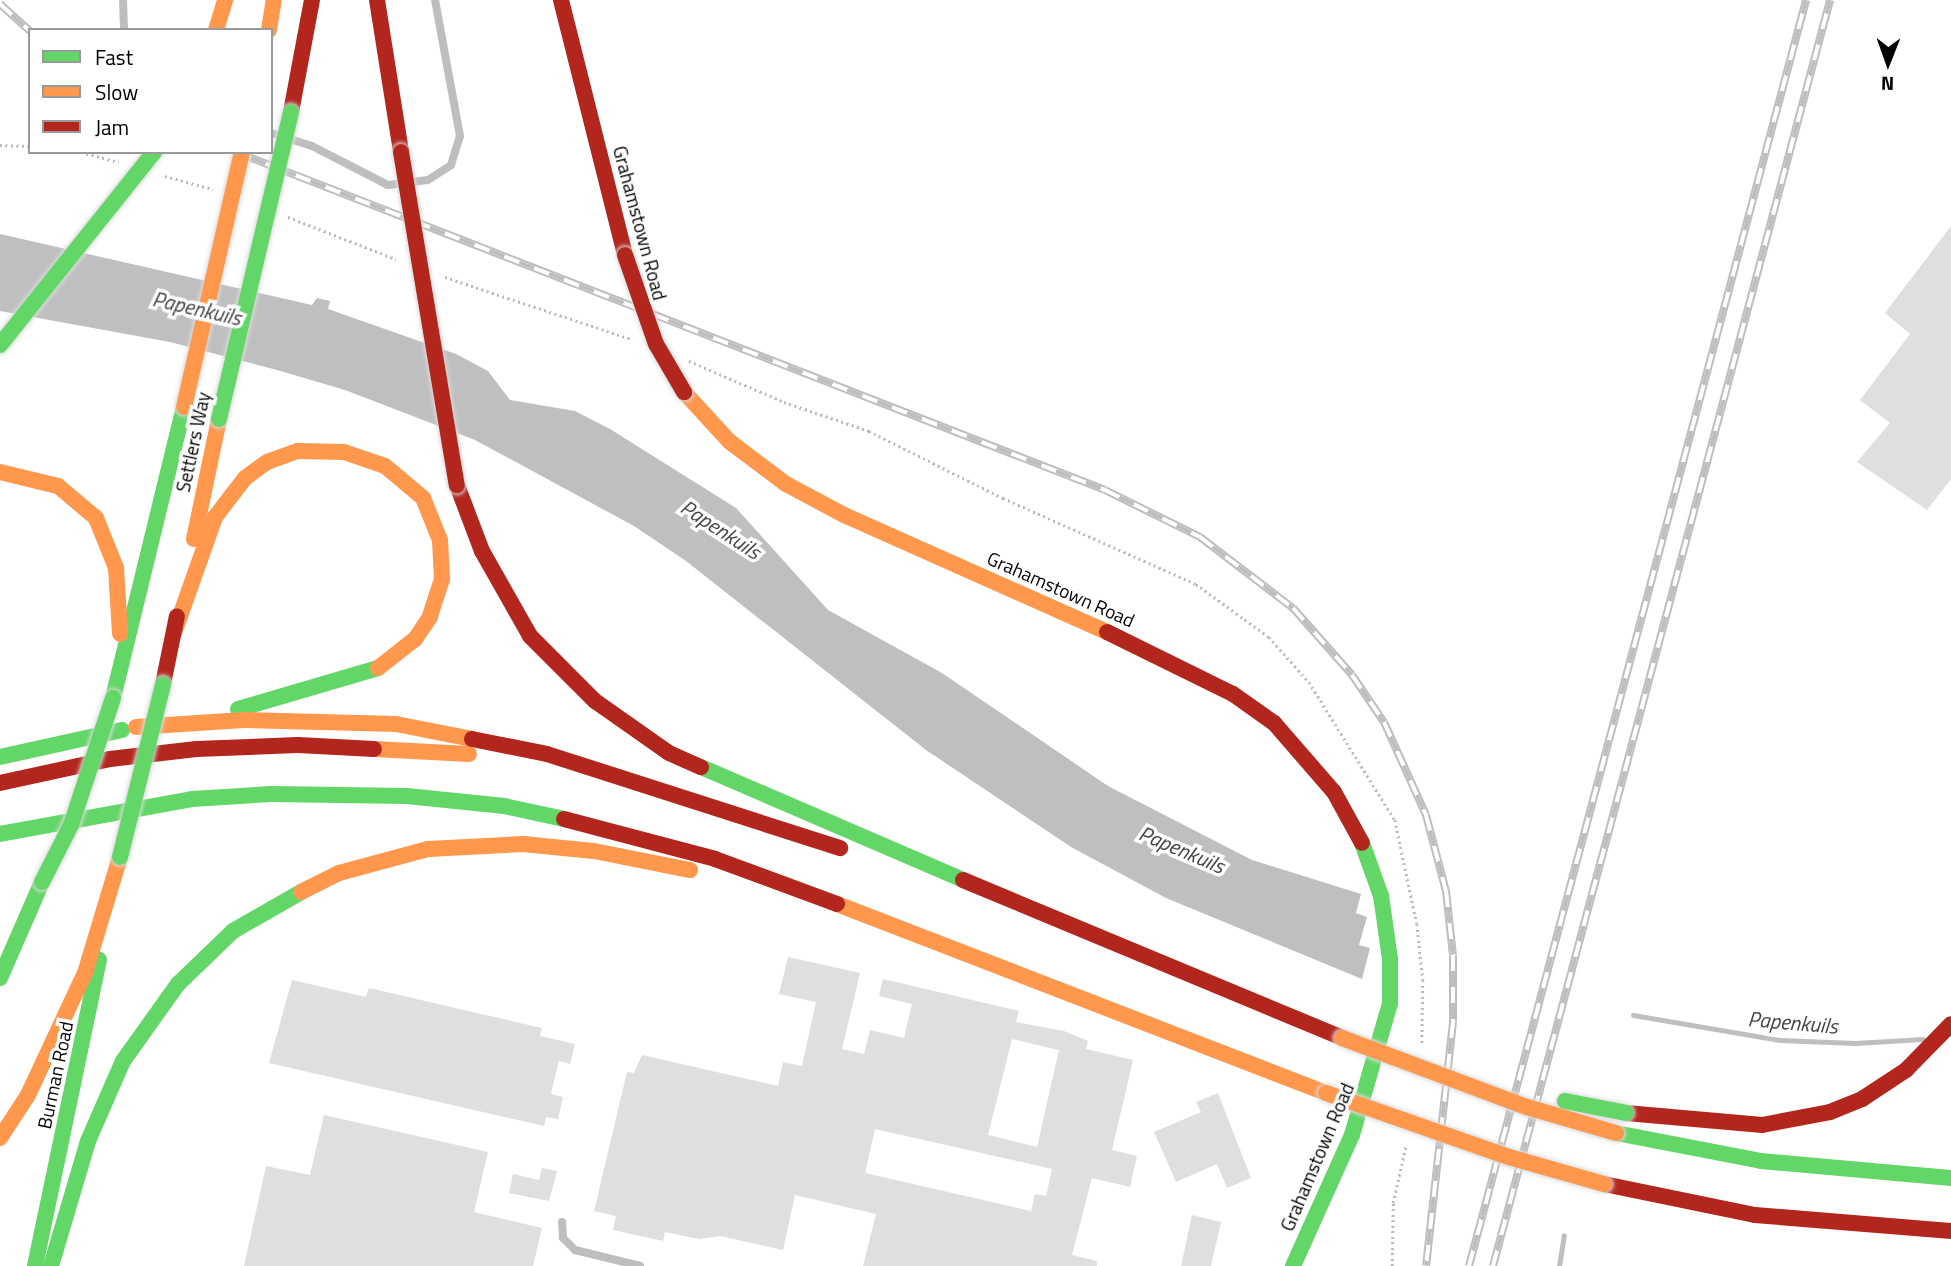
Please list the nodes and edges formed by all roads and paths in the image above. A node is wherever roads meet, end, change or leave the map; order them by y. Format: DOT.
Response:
graph roads {
  1 [pos="123,0"];
  2 [pos="225,0"];
  3 [pos="274,0"];
  4 [pos="313,0"];
  5 [pos="377,0"];
  6 [pos="435,0"];
  7 [pos="561,0"];
  8 [pos="124,28"];
  9 [pos="217,28"];
  10 [pos="269,28"];
  11 [pos="273,134"];
  12 [pos="0,145"];
  13 [pos="28,146"];
  14 [pos="152,154"];
  15 [pos="242,154"];
  16 [pos="0,345"];
  17 [pos="0,472"];
  18 [pos="174,633"];
  19 [pos="114,693"];
  20 [pos="136,726"];
  21 [pos="57,743"];
  22 [pos="0,744"];
  23 [pos="0,757"];
  24 [pos="626,779"];
  25 [pos="0,783"];
  26 [pos="100,814"];
  27 [pos="0,834"];
  28 [pos="0,849"];
  29 [pos="112,893"];
  30 [pos="21,924"];
  31 [pos="916,933"];
  32 [pos="0,961"];
  33 [pos="1173,971"];
  34 [pos="0,978"];
  35 [pos="1951,1024"];
  36 [pos="1422,1070"];
  37 [pos="0,1138"];
  38 [pos="1951,1178"];
  39 [pos="1755,1215"];
  40 [pos="562,1222"];
  41 [pos="1951,1231"];
  42 [pos="1951,1241"];
  43 [pos="36,1266"];
  44 [pos="51,1266"];
  45 [pos="640,1266"];
  46 [pos="1293,1266"];
  1 -- 8 [label="lane"];
  2 -- 9 [label="main road"];
  3 -- 10 [label="main road"];
  4 -- 18 [label="main road, Settlers Way, bridge"];
  5 -- 33 [label="main road, bridge"];
  6 -- 11 [label="lane"];
  7 -- 46 [label="main road, Grahamstown Road, bridge"];
  12 -- 13 [label="path"];
  14 -- 16 [label="main road, bridge"];
  15 -- 19 [label="main road, Settlers Way, bridge"];
  17 -- 19 [label="main road"];
  18 -- 20 [label="main road"];
  18 -- 29 [label="main road, Settlers Way, bridge"];
  19 -- 30 [label="main road, Settlers Way, bridge"];
  20 -- 21 [label="main road"];
  20 -- 24 [label="main road"];
  21 -- 22 [label="main road"];
  21 -- 23 [label="main road"];
  24 -- 25 [label="main road"];
  24 -- 33 [label="main road"];
  26 -- 27 [label="main road"];
  26 -- 28 [label="main road"];
  26 -- 31 [label="main road"];
  29 -- 37 [label="main road"];
  29 -- 43 [label="main road, Burman Road"];
  30 -- 32 [label="main road"];
  30 -- 34 [label="main road, Settlers Way"];
  31 -- 39 [label="main road, bridge"];
  31 -- 44 [label="main road"];
  33 -- 36 [label="main road, bridge"];
  35 -- 36 [label="main road, bridge"];
  36 -- 38 [label="main road, bridge"];
  39 -- 41 [label="main road"];
  39 -- 42 [label="main road"];
  40 -- 45 [label="lane"];
}
